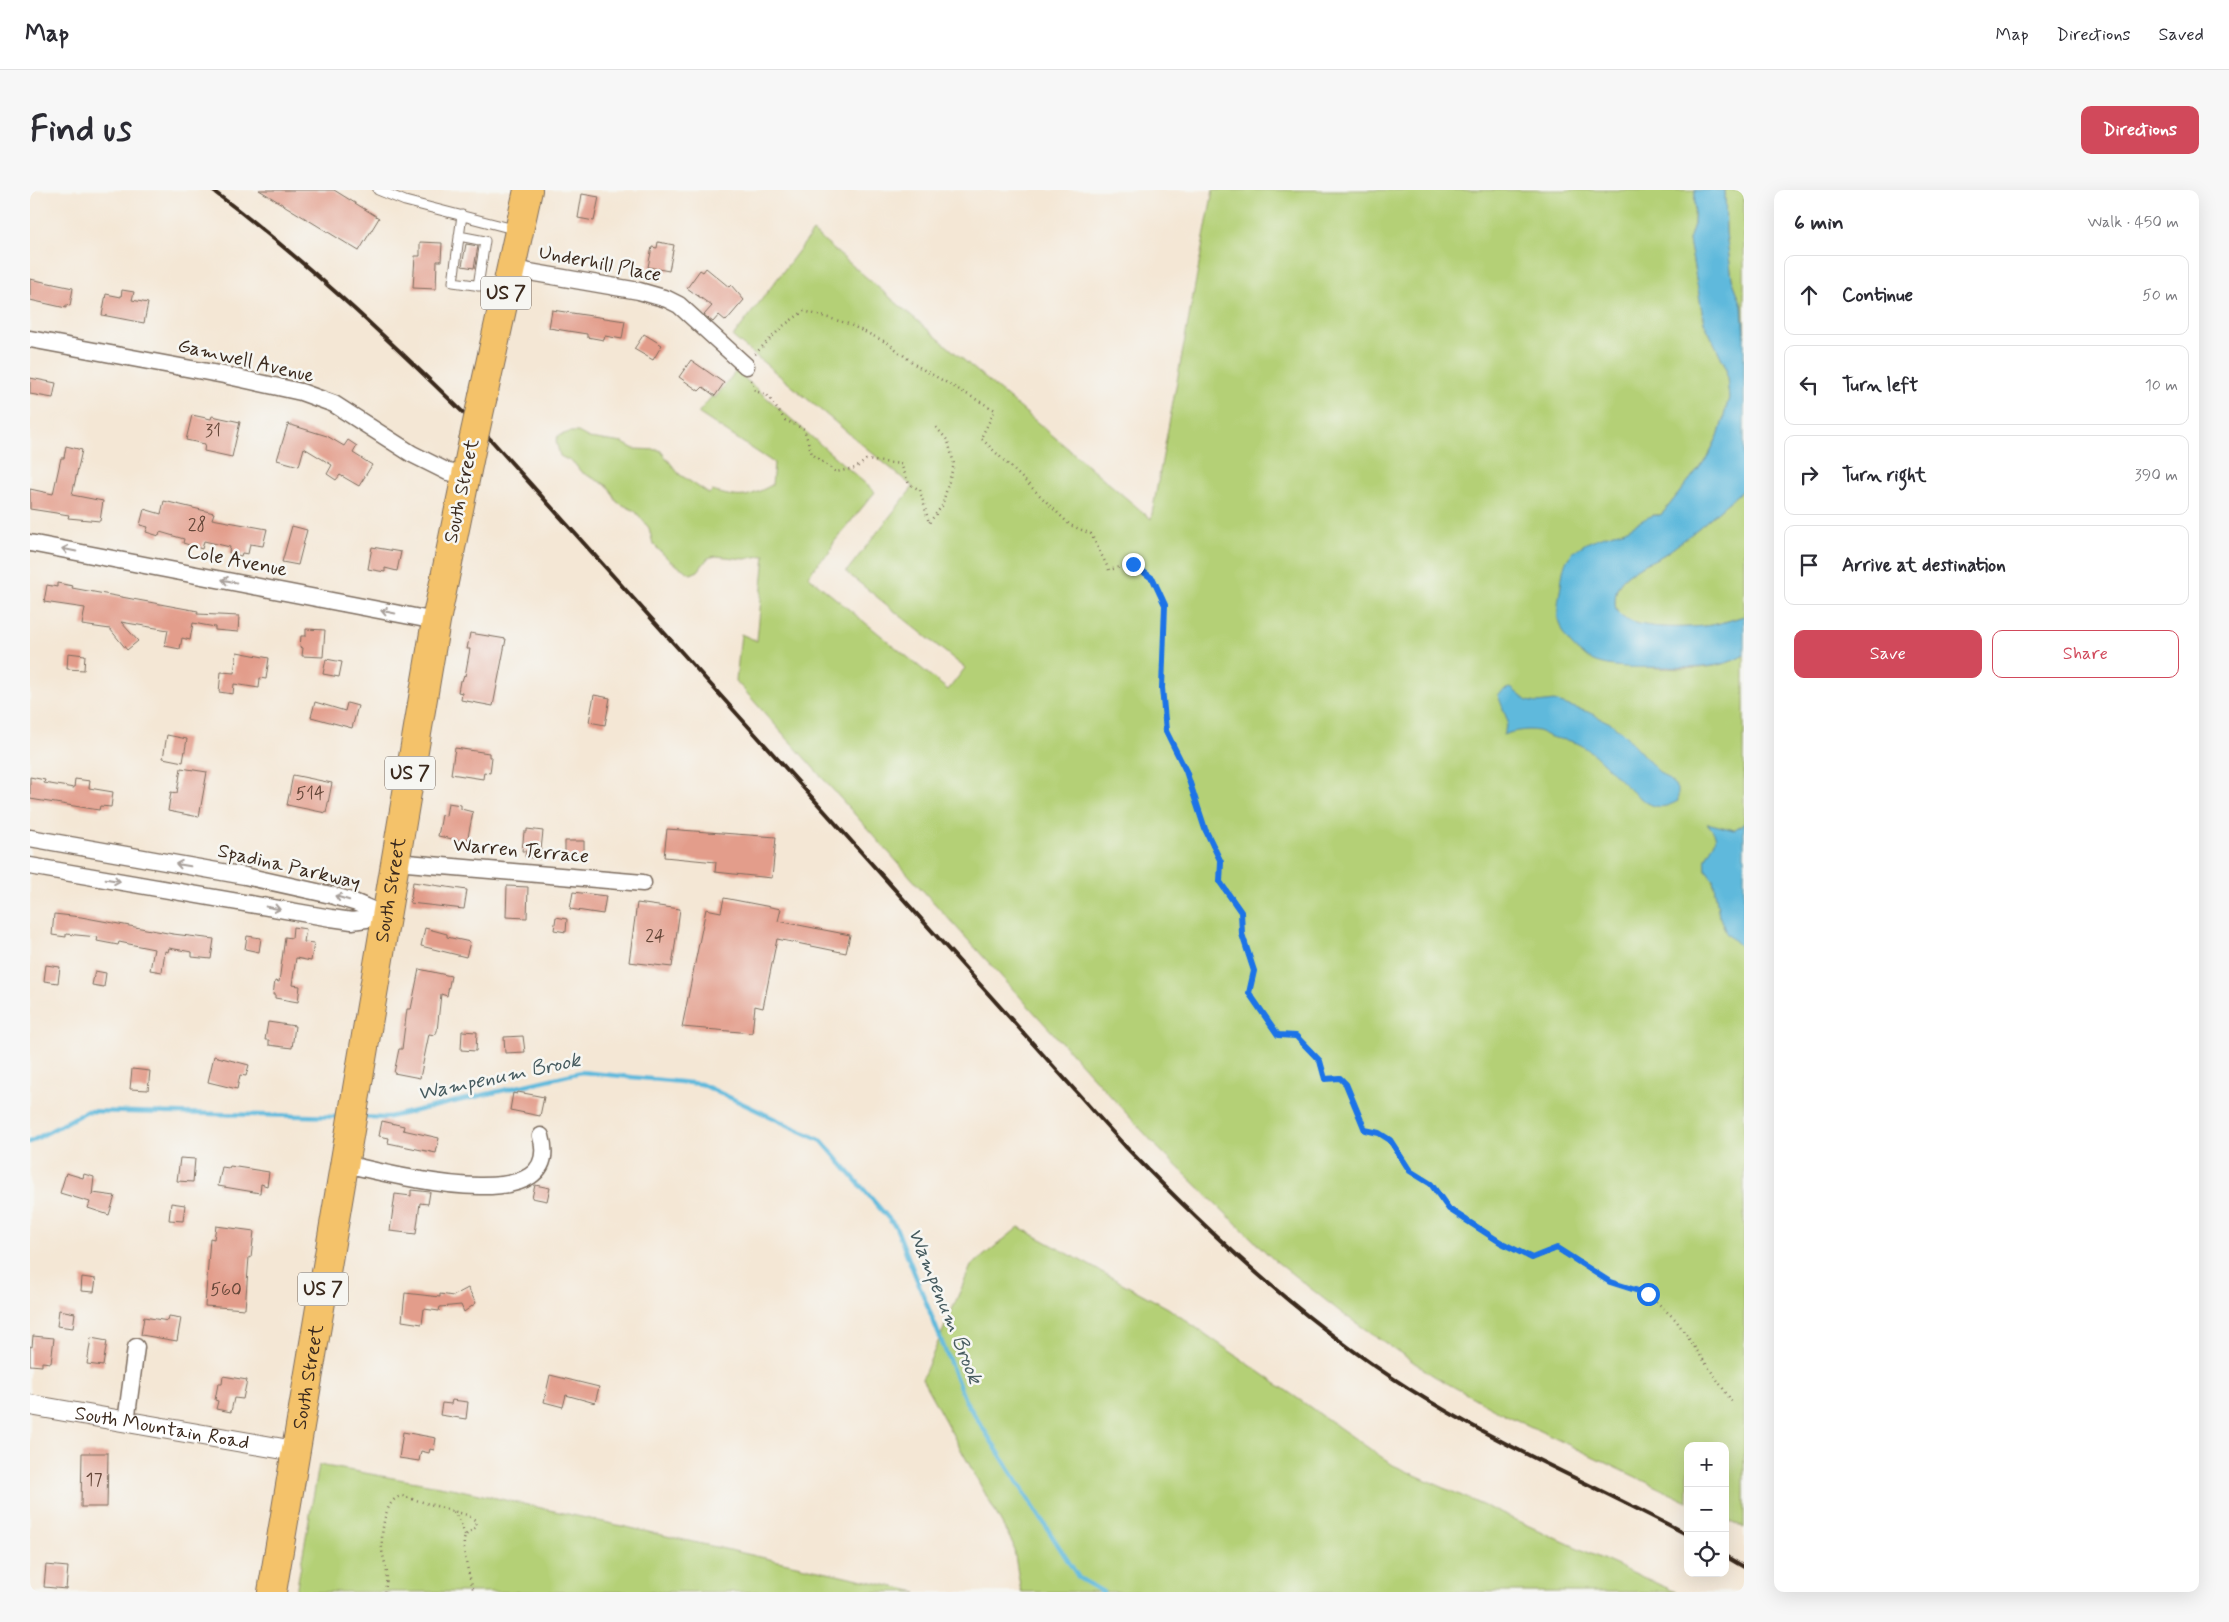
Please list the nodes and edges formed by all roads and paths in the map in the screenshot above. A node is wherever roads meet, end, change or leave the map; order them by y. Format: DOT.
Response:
graph roads {
  1 [pos="378,190"];
  2 [pos="528,190"];
  3 [pos="462,215"];
  4 [pos="520,230"];
  5 [pos="459,236"];
  6 [pos="509,279"];
  7 [pos="478,286"];
  8 [pos="30,339"];
  9 [pos="746,366"];
  10 [pos="936,427"];
  11 [pos="465,475"];
  12 [pos="30,543"];
  13 [pos="436,620"];
  14 [pos="30,838"];
  15 [pos="96,849"];
  16 [pos="395,862"];
  17 [pos="30,866"];
  18 [pos="90,876"];
  19 [pos="643,882"];
  20 [pos="387,916"];
  21 [pos="541,1136"];
  22 [pos="345,1164"];
  23 [pos="136,1347"];
  24 [pos="1733,1403"];
  25 [pos="30,1405"];
  26 [pos="126,1422"];
  27 [pos="295,1451"];
  28 [pos="452,1510"];
  29 [pos="466,1537"];
  30 [pos="272,1592"];
  31 [pos="385,1592"];
  32 [pos="474,1592"];
  1 -- 3 [label="lane"];
  2 -- 4 [label="highway, South Street / US 7"];
  3 -- 4 [label="lane"];
  3 -- 5 [label="lane"];
  4 -- 6 [label="highway, South Street / US 7"];
  5 -- 7 [label="lane"];
  5 -- 7 [label="lane"];
  6 -- 7 [label="lane"];
  6 -- 9 [label="street, Underhill Place"];
  6 -- 11 [label="highway, South Street / US 7, bridge"];
  8 -- 11 [label="street, Gamwell Avenue"];
  9 -- 10 [label="path"];
  9 -- 24 [label="path"];
  11 -- 13 [label="highway, South Street / US 7"];
  13 -- 12 [label="street, Cole Avenue, one-way"];
  13 -- 16 [label="highway, South Street / US 7"];
  14 -- 15 [label="street, Spadina Parkway"];
  15 -- 18 [label="street"];
  20 -- 15 [label="street, Spadina Parkway, one-way"];
  16 -- 19 [label="street, Warren Terrace"];
  16 -- 20 [label="highway, South Street / US 7"];
  17 -- 18 [label="street, Spadina Parkway"];
  18 -- 20 [label="street, Spadina Parkway, one-way"];
  20 -- 22 [label="highway, South Street / US 7"];
  21 -- 22 [label="street"];
  22 -- 27 [label="highway, South Street / US 7"];
  23 -- 26 [label="street"];
  25 -- 26 [label="street, South Mountain Road"];
  26 -- 27 [label="street, South Mountain Road"];
  27 -- 30 [label="highway, South Street / US 7"];
  28 -- 29 [label="path"];
  28 -- 29 [label="path"];
  28 -- 31 [label="path"];
  29 -- 32 [label="path"];
}
